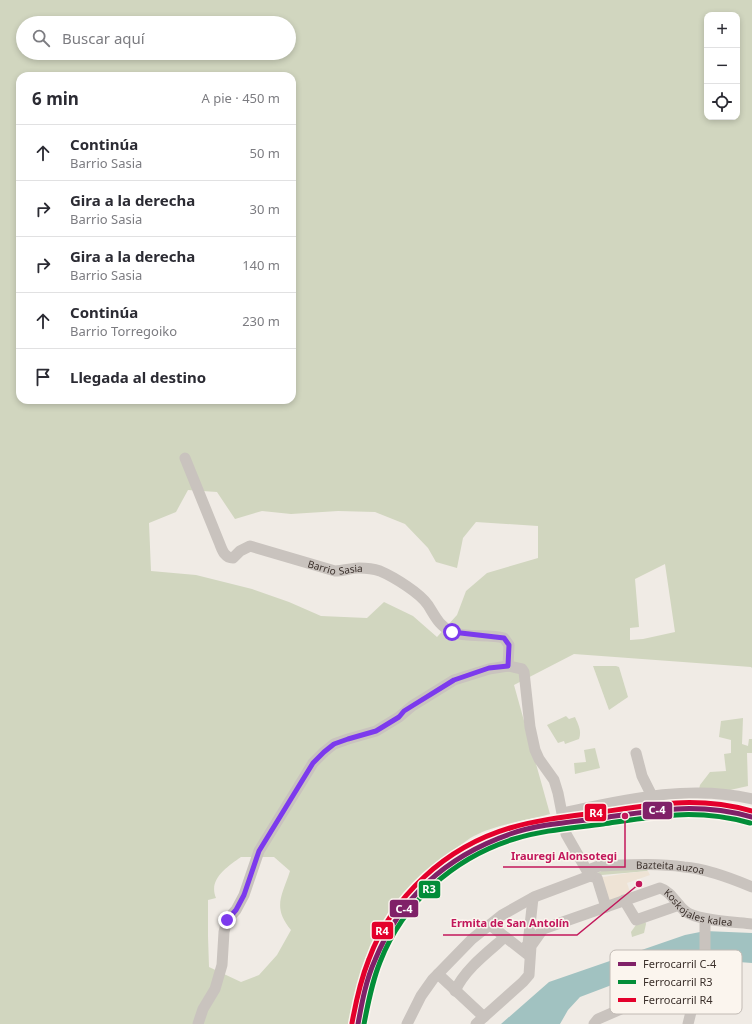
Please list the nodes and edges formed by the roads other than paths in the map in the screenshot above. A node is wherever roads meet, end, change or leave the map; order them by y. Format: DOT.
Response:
graph roads {
  1 [pos="185,458"];
  2 [pos="508,666"];
  3 [pos="636,753"];
  4 [pos="652,796"];
  5 [pos="752,799"];
  6 [pos="563,813"];
  7 [pos="590,876"];
  8 [pos="752,887"];
  9 [pos="533,898"];
  10 [pos="624,900"];
  11 [pos="679,905"];
  12 [pos="606,906"];
  13 [pos="705,923"];
  14 [pos="752,924"];
  15 [pos="490,925"];
  16 [pos="530,927"];
  17 [pos="542,929"];
  18 [pos="505,937"];
  19 [pos="705,950"];
  20 [pos="527,954"];
  21 [pos="438,974"];
  22 [pos="455,991"];
  23 [pos="610,1014"];
  24 [pos="690,1014"];
  25 [pos="480,1021"];
  26 [pos="199,1024"];
  27 [pos="407,1024"];
  28 [pos="595,1024"];
  29 [pos="688,1024"];
  1 -- 2 [label="street, Barrio Sasia"];
  2 -- 6 [label="street"];
  2 -- 26 [label="street"];
  3 -- 4 [label="street"];
  4 -- 5 [label="street"];
  4 -- 6 [label="street"];
  6 -- 7 [label="street"];
  7 -- 8 [label="street, Bazteita auzoa"];
  7 -- 9 [label="street"];
  7 -- 12 [label="street"];
  9 -- 15 [label="street"];
  9 -- 16 [label="street"];
  10 -- 11 [label="street, Koskojales kalea"];
  10 -- 11 [label="street"];
  10 -- 12 [label="street, Koskojales kalea"];
  11 -- 13 [label="street, Koskojales kalea"];
  12 -- 17 [label="street, Koskojales kalea"];
  13 -- 14 [label="street, Koskojales kalea"];
  13 -- 19 [label="street"];
  15 -- 18 [label="street"];
  15 -- 21 [label="street"];
  16 -- 17 [label="street"];
  16 -- 20 [label="street"];
  17 -- 20 [label="street"];
  18 -- 20 [label="street"];
  18 -- 22 [label="street"];
  20 -- 25 [label="street"];
  21 -- 22 [label="street"];
  21 -- 27 [label="street"];
  22 -- 25 [label="street"];
  23 -- 28 [label="street"];
  24 -- 29 [label="street"];
}
